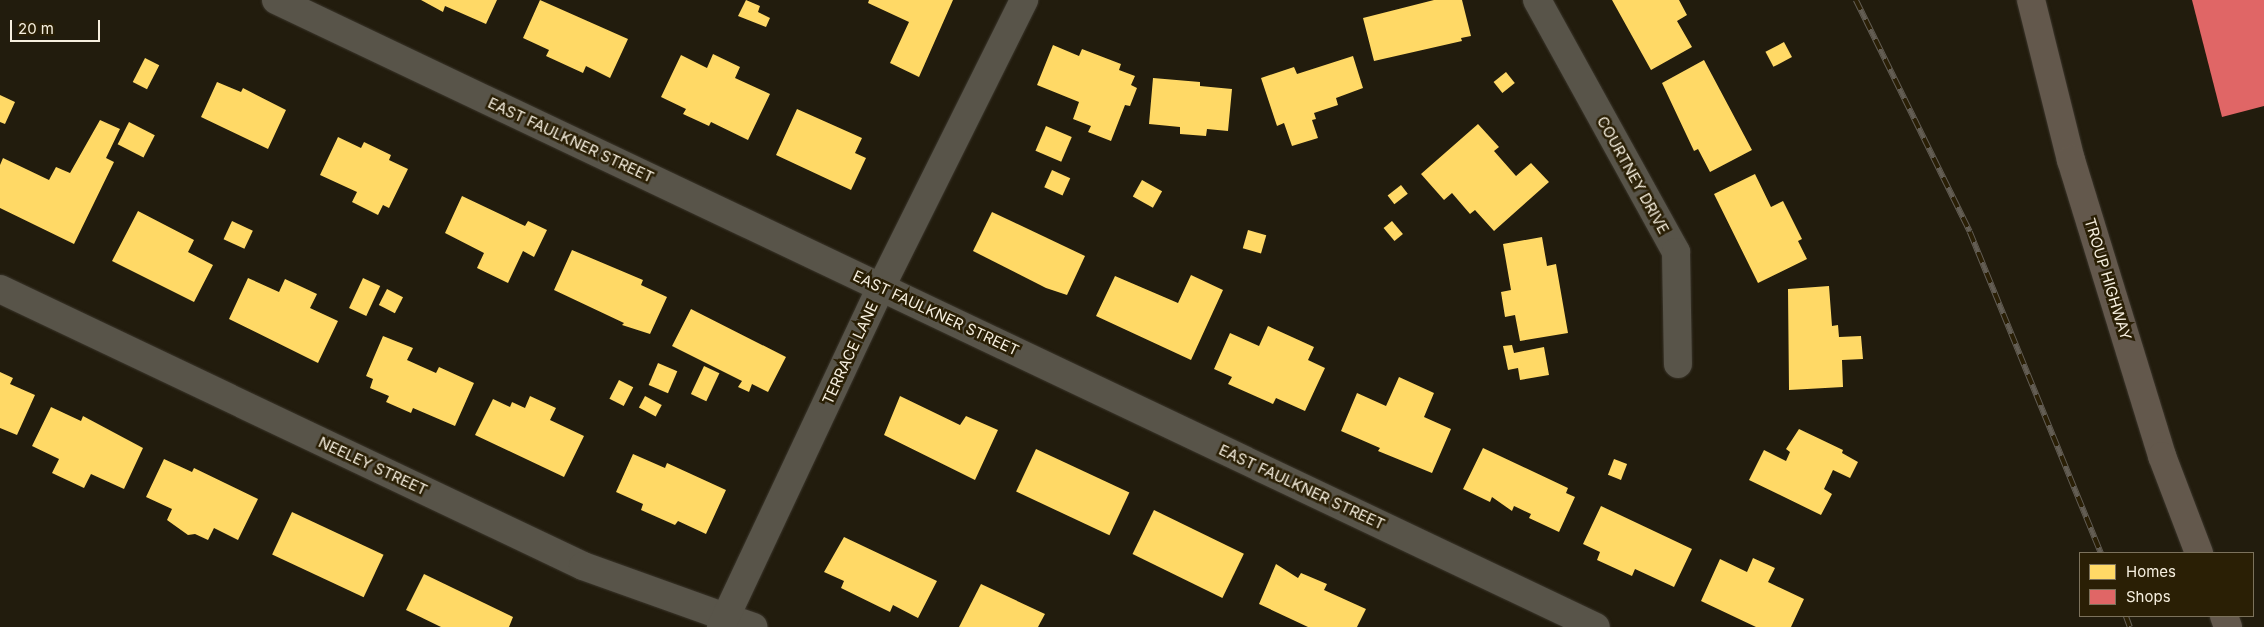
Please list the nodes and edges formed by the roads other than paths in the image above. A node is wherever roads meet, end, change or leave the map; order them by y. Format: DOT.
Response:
graph roads {
  1 [pos="276,0"];
  2 [pos="1024,0"];
  3 [pos="1537,0"];
  4 [pos="2031,0"];
  5 [pos="881,287"];
  6 [pos="0,288"];
  7 [pos="1678,364"];
  8 [pos="2199,552"];
  9 [pos="723,623"];
  10 [pos="753,627"];
  11 [pos="1596,627"];
  1 -- 5 [label="street, EAST FAULKNER STREET"];
  2 -- 5 [label="street, TERRACE LANE"];
  3 -- 7 [label="street, COURTNEY DRIVE"];
  4 -- 8 [label="main road, TROUP HIGHWAY"];
  5 -- 9 [label="street, TERRACE LANE"];
  5 -- 11 [label="street, EAST FAULKNER STREET"];
  6 -- 9 [label="street, NEELEY STREET"];
  9 -- 10 [label="street, NEELEY STREET"];
}
